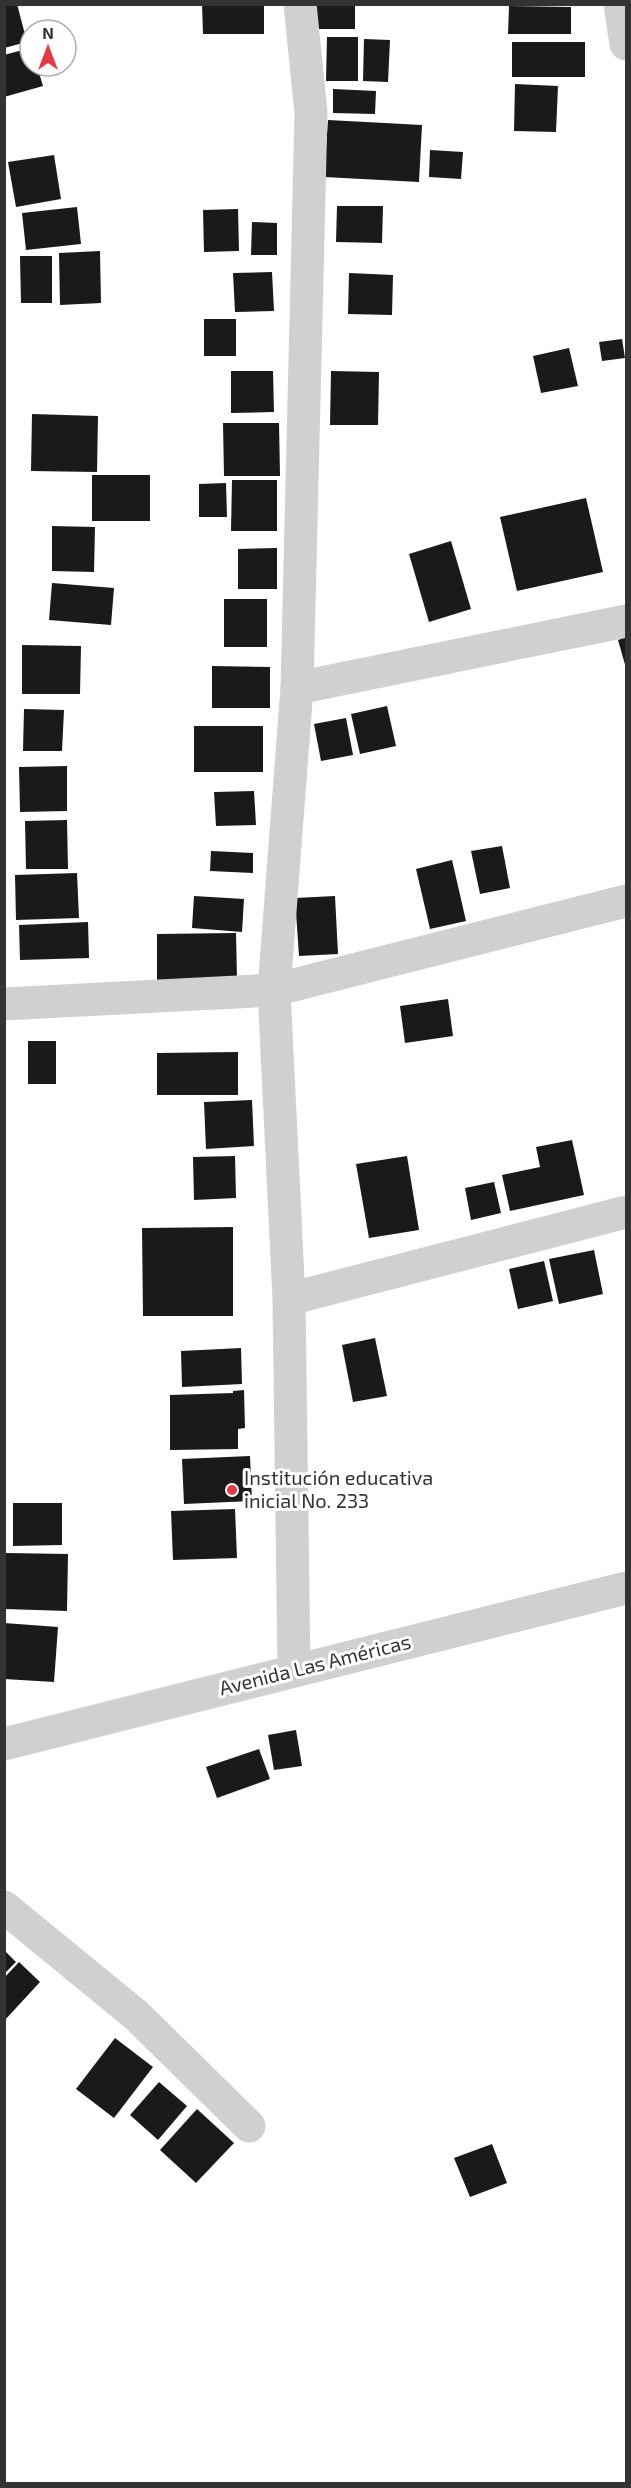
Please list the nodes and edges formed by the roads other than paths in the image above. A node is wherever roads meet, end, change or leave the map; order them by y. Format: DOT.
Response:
graph roads {
  1 [pos="300,4"];
  2 [pos="620,4"];
  3 [pos="627,44"];
  4 [pos="627,621"];
  5 [pos="297,688"];
  6 [pos="627,901"];
  7 [pos="273,990"];
  8 [pos="4,1004"];
  9 [pos="627,1212"];
  10 [pos="289,1299"];
  11 [pos="627,1588"];
  12 [pos="294,1670"];
  13 [pos="4,1744"];
  14 [pos="4,1907"];
  15 [pos="249,2126"];
  1 -- 5 [label="street"];
  2 -- 3 [label="street"];
  4 -- 5 [label="street"];
  5 -- 7 [label="street"];
  6 -- 7 [label="street"];
  7 -- 8 [label="street"];
  7 -- 10 [label="street"];
  9 -- 10 [label="street"];
  10 -- 12 [label="street"];
  11 -- 12 [label="street, Avenida Las Américas"];
  12 -- 13 [label="street, Avenida Las Américas"];
  14 -- 15 [label="street"];
}
